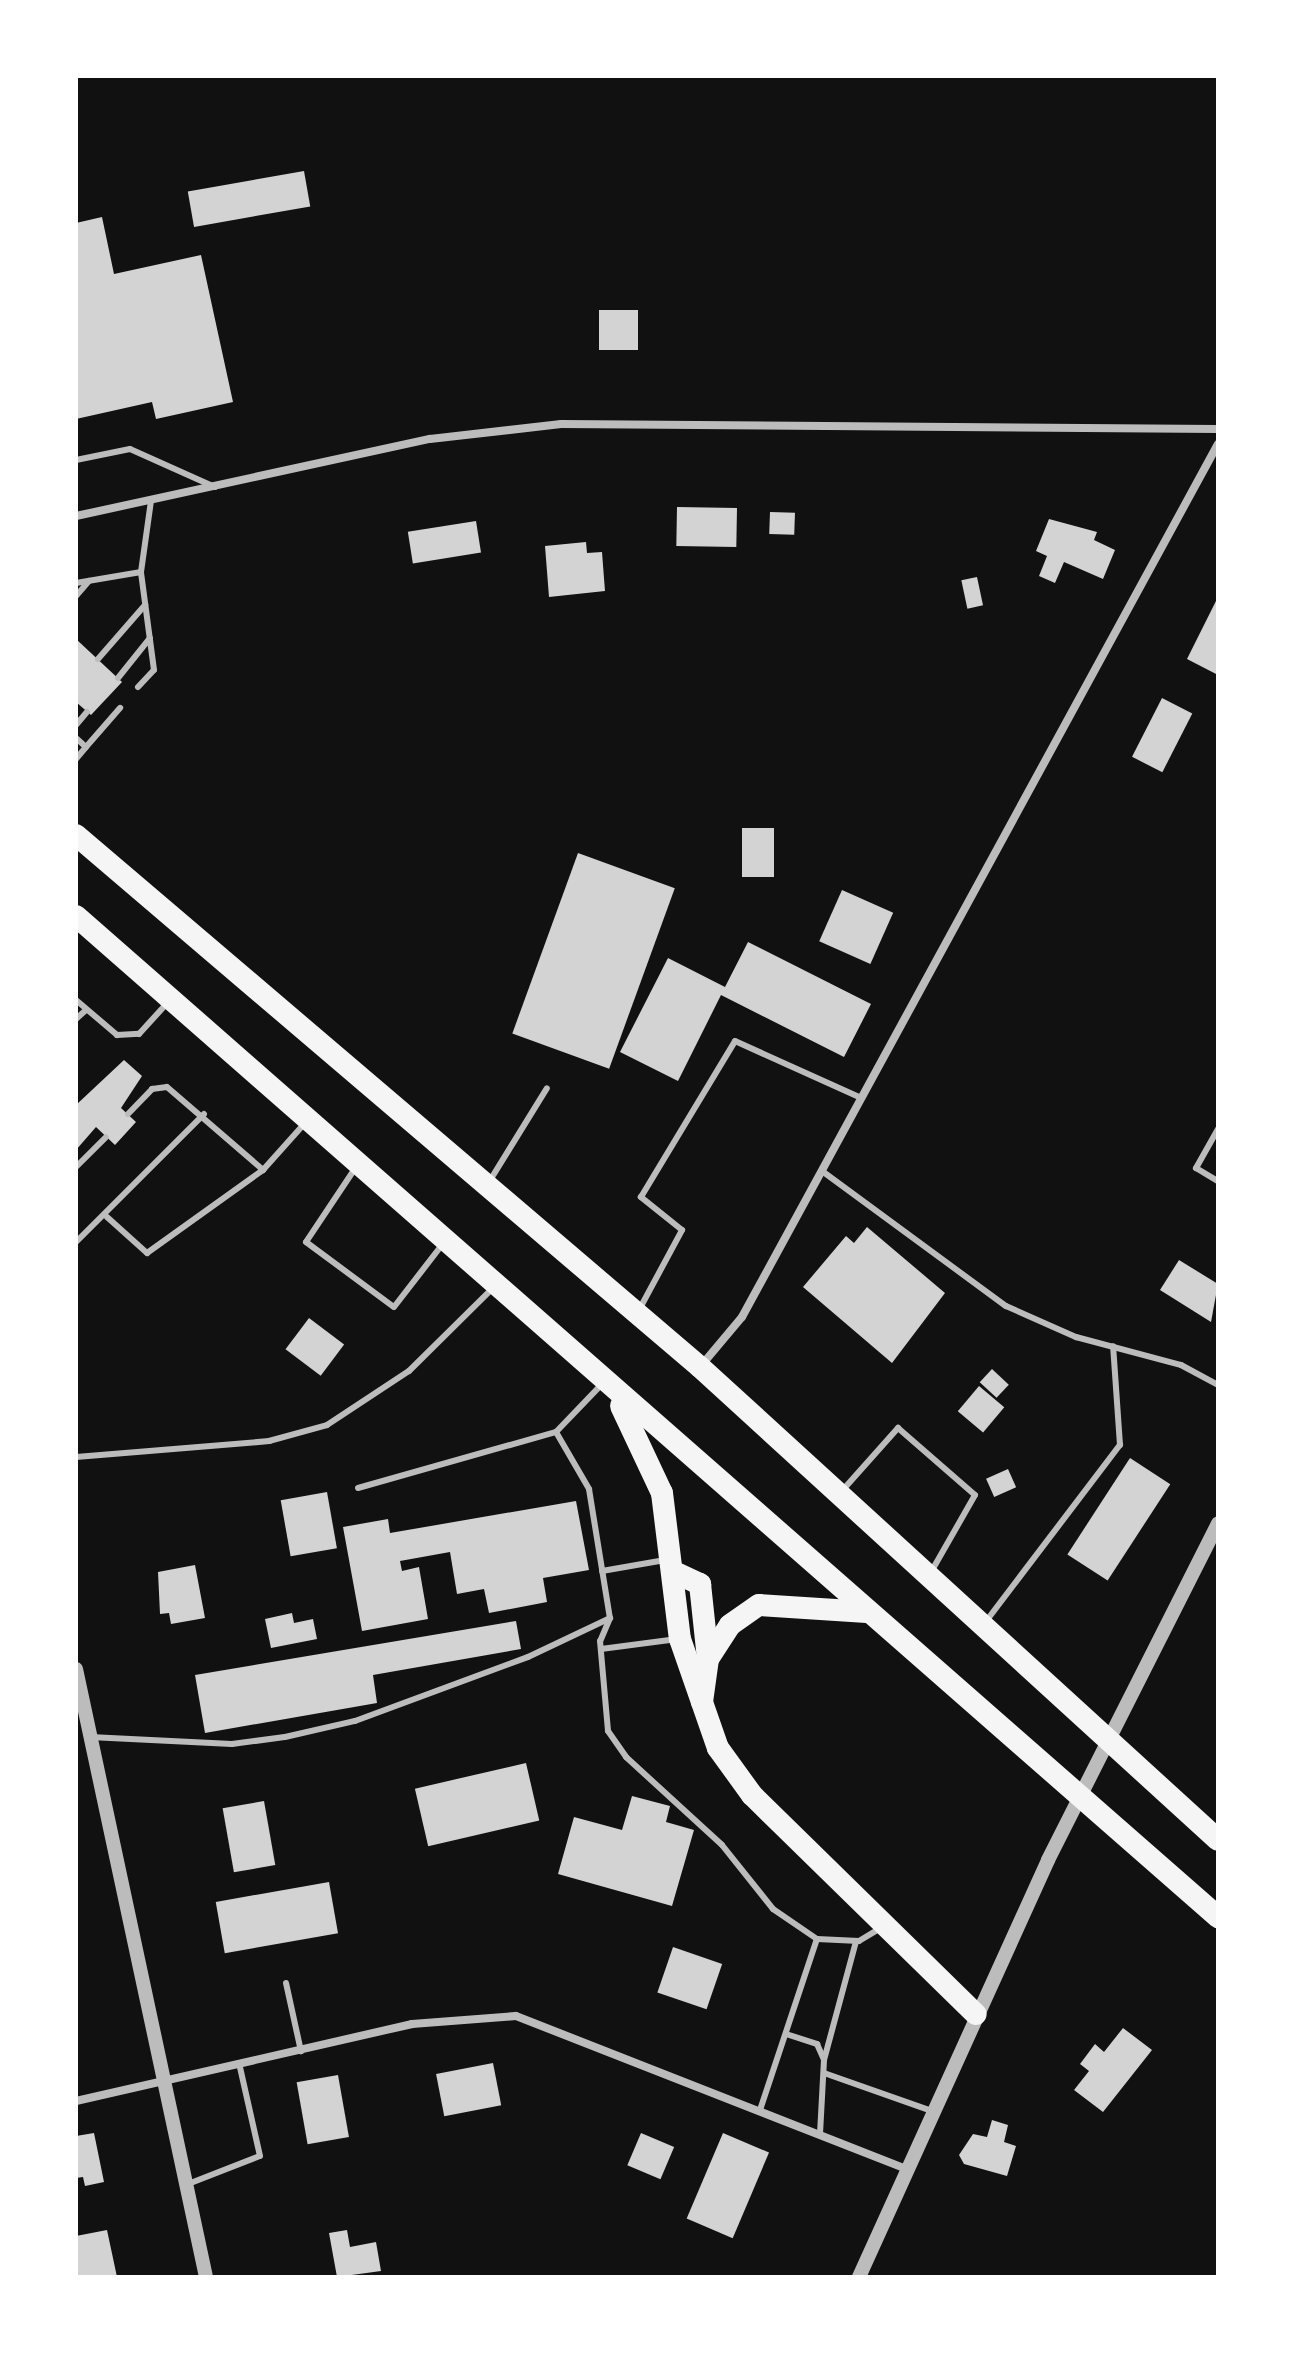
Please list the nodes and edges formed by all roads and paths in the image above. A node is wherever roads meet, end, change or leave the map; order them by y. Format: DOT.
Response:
graph roads {
  1 [pos="1218,429"];
  2 [pos="1218,444"];
  3 [pos="76,460"];
  4 [pos="216,487"];
  5 [pos="151,501"];
  6 [pos="76,516"];
  7 [pos="141,572"];
  8 [pos="91,579"];
  9 [pos="76,583"];
  10 [pos="76,596"];
  11 [pos="145,605"];
  12 [pos="150,638"];
  13 [pos="98,659"];
  14 [pos="118,678"];
  15 [pos="138,687"];
  16 [pos="120,708"];
  17 [pos="87,712"];
  18 [pos="76,725"];
  19 [pos="76,738"];
  20 [pos="86,747"];
  21 [pos="76,759"];
  22 [pos="76,835"];
  23 [pos="76,916"];
  24 [pos="170,999"];
  25 [pos="76,1000"];
  26 [pos="86,1010"];
  27 [pos="76,1019"];
  28 [pos="547,1088"];
  29 [pos="861,1098"];
  30 [pos="128,1114"];
  31 [pos="204,1114"];
  32 [pos="308,1120"];
  33 [pos="1218,1129"];
  34 [pos="106,1137"];
  35 [pos="358,1165"];
  36 [pos="76,1167"];
  37 [pos="263,1170"];
  38 [pos="822,1171"];
  39 [pos="1218,1181"];
  40 [pos="487,1185"];
  41 [pos="107,1217"];
  42 [pos="445,1241"];
  43 [pos="76,1242"];
  44 [pos="495,1286"];
  45 [pos="638,1314"];
  46 [pos="1113,1346"];
  47 [pos="700,1367"];
  48 [pos="607,1384"];
  49 [pos="1218,1385"];
  50 [pos="556,1432"];
  51 [pos="76,1457"];
  52 [pos="358,1488"];
  53 [pos="839,1494"];
  54 [pos="1218,1524"];
  55 [pos="673,1566"];
  56 [pos="602,1571"];
  57 [pos="928,1577"];
  58 [pos="867,1612"];
  59 [pos="610,1618"];
  60 [pos="982,1626"];
  61 [pos="680,1639"];
  62 [pos="601,1649"];
  63 [pos="708,1659"];
  64 [pos="76,1669"];
  65 [pos="701,1711"];
  66 [pos="90,1737"];
  67 [pos="1218,1840"];
  68 [pos="1218,1917"];
  69 [pos="885,1925"];
  70 [pos="817,1939"];
  71 [pos="856,1941"];
  72 [pos="286,1983"];
  73 [pos="976,2014"];
  74 [pos="786,2034"];
  75 [pos="301,2051"];
  76 [pos="824,2060"];
  77 [pos="240,2067"];
  78 [pos="824,2073"];
  79 [pos="161,2085"];
  80 [pos="76,2101"];
  81 [pos="760,2110"];
  82 [pos="932,2111"];
  83 [pos="820,2135"];
  84 [pos="906,2169"];
  85 [pos="184,2186"];
  86 [pos="206,2277"];
  87 [pos="859,2277"];
  1 -- 4 [label="street"];
  2 -- 29 [label="street"];
  3 -- 4 [label="lane"];
  4 -- 5 [label="street"];
  5 -- 6 [label="street"];
  5 -- 7 [label="lane"];
  7 -- 8 [label="lane"];
  7 -- 11 [label="lane"];
  8 -- 9 [label="lane"];
  8 -- 10 [label="lane"];
  11 -- 12 [label="lane"];
  11 -- 13 [label="lane"];
  12 -- 14 [label="lane"];
  12 -- 15 [label="lane"];
  16 -- 20 [label="lane"];
  17 -- 18 [label="lane"];
  19 -- 20 [label="lane"];
  20 -- 21 [label="lane"];
  22 -- 40 [label="highway"];
  23 -- 24 [label="highway"];
  24 -- 26 [label="lane"];
  24 -- 32 [label="highway"];
  25 -- 26 [label="lane"];
  26 -- 27 [label="lane"];
  28 -- 40 [label="lane"];
  29 -- 38 [label="street"];
  29 -- 45 [label="lane"];
  30 -- 31 [label="lane"];
  31 -- 37 [label="lane"];
  31 -- 41 [label="lane"];
  32 -- 35 [label="highway"];
  32 -- 37 [label="lane"];
  33 -- 39 [label="lane"];
  34 -- 36 [label="lane"];
  35 -- 42 [label="highway"];
  35 -- 42 [label="lane"];
  37 -- 41 [label="lane"];
  38 -- 46 [label="lane"];
  38 -- 47 [label="street"];
  40 -- 45 [label="highway"];
  41 -- 43 [label="lane"];
  42 -- 44 [label="highway"];
  44 -- 48 [label="highway"];
  44 -- 51 [label="lane"];
  45 -- 47 [label="highway"];
  46 -- 49 [label="lane"];
  46 -- 60 [label="lane"];
  47 -- 53 [label="highway"];
  48 -- 50 [label="lane"];
  48 -- 55 [label="highway"];
  48 -- 58 [label="highway"];
  50 -- 52 [label="lane"];
  50 -- 56 [label="lane"];
  53 -- 57 [label="highway"];
  53 -- 57 [label="lane"];
  54 -- 73 [label="street"];
  55 -- 56 [label="lane"];
  55 -- 61 [label="highway"];
  55 -- 63 [label="highway"];
  56 -- 59 [label="lane"];
  57 -- 60 [label="highway"];
  58 -- 63 [label="highway"];
  58 -- 68 [label="highway"];
  59 -- 62 [label="lane"];
  59 -- 66 [label="lane"];
  60 -- 67 [label="highway"];
  61 -- 62 [label="lane"];
  61 -- 65 [label="highway"];
  62 -- 70 [label="lane"];
  63 -- 65 [label="highway"];
  64 -- 66 [label="street"];
  65 -- 69 [label="highway"];
  66 -- 79 [label="street"];
  69 -- 71 [label="lane"];
  69 -- 73 [label="highway"];
  70 -- 71 [label="lane"];
  70 -- 74 [label="lane"];
  71 -- 76 [label="lane"];
  72 -- 75 [label="lane"];
  73 -- 82 [label="street"];
  74 -- 76 [label="lane"];
  74 -- 81 [label="lane"];
  75 -- 77 [label="street"];
  75 -- 81 [label="street"];
  76 -- 78 [label="lane"];
  77 -- 79 [label="street"];
  77 -- 85 [label="lane"];
  78 -- 82 [label="lane"];
  78 -- 83 [label="lane"];
  79 -- 80 [label="street"];
  79 -- 85 [label="street"];
  81 -- 83 [label="street"];
  82 -- 84 [label="street"];
  83 -- 84 [label="street"];
  84 -- 87 [label="street"];
  85 -- 86 [label="street"];
}
